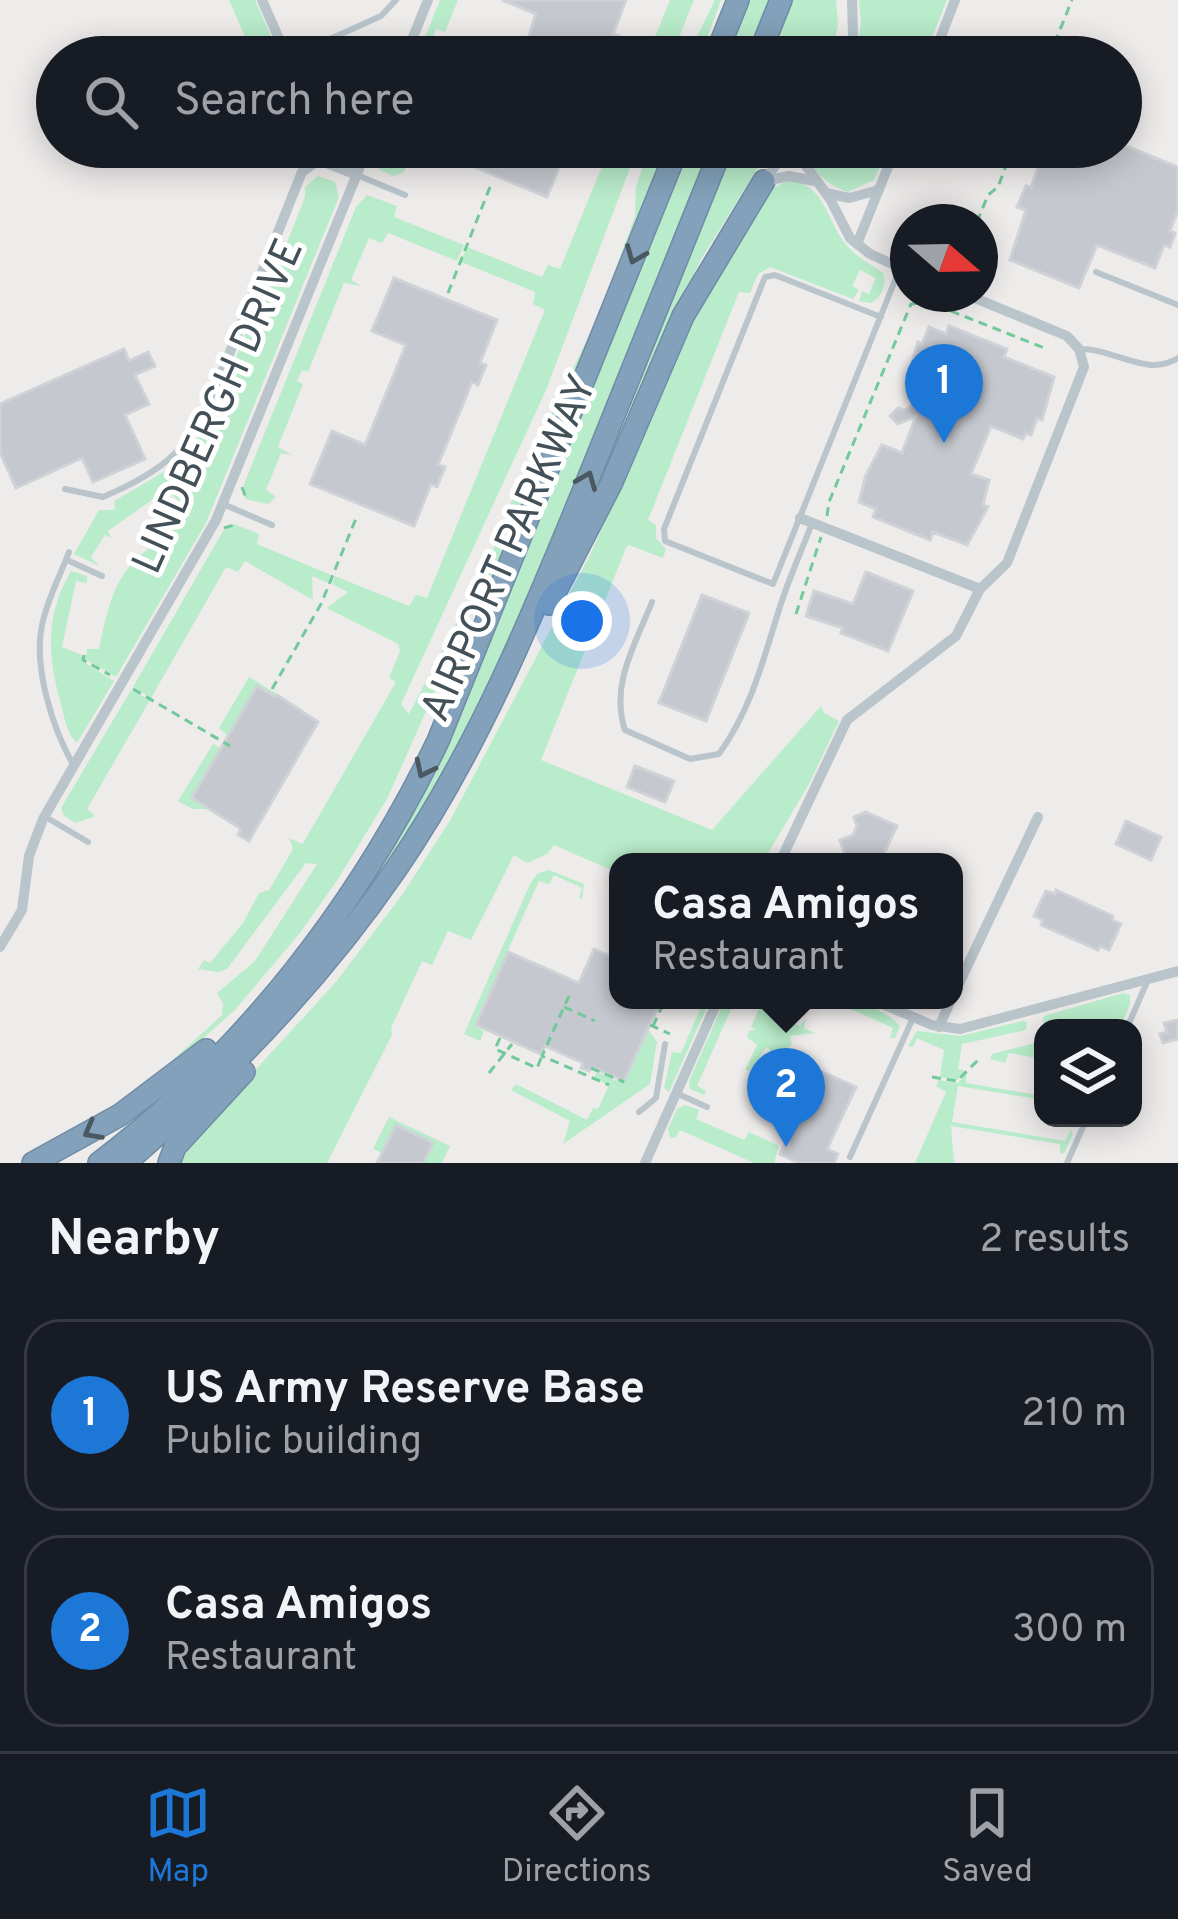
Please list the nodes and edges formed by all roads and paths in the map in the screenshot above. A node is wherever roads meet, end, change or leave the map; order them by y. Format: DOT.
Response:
graph roads {
  1 [pos="262,0"];
  2 [pos="396,0"];
  3 [pos="428,0"];
  4 [pos="782,0"];
  5 [pos="852,0"];
  6 [pos="956,0"];
  7 [pos="1072,0"];
  8 [pos="733,7"];
  9 [pos="278,36"];
  10 [pos="336,36"];
  11 [pos="413,36"];
  12 [pos="723,36"];
  13 [pos="767,36"];
  14 [pos="853,36"];
  15 [pos="941,36"];
  16 [pos="1057,36"];
  17 [pos="307,168"];
  18 [pos="340,168"];
  19 [pos="360,168"];
  20 [pos="670,168"];
  21 [pos="713,168"];
  22 [pos="774,168"];
  23 [pos="809,168"];
  24 [pos="888,168"];
  25 [pos="1004,168"];
  26 [pos="357,175"];
  27 [pos="764,181"];
  28 [pos="814,181"];
  29 [pos="492,182"];
  30 [pos="879,190"];
  31 [pos="826,193"];
  32 [pos="405,195"];
  33 [pos="986,204"];
  34 [pos="857,244"];
  35 [pos="890,262"];
  36 [pos="1096,272"];
  37 [pos="448,293"];
  38 [pos="890,298"];
  39 [pos="1178,305"];
  40 [pos="998,307"];
  41 [pos="905,312"];
  42 [pos="953,312"];
  43 [pos="881,317"];
  44 [pos="1079,349"];
  45 [pos="1047,350"];
  46 [pos="1178,358"];
  47 [pos="218,382"];
  48 [pos="65,489"];
  49 [pos="223,504"];
  50 [pos="357,516"];
  51 [pos="812,523"];
  52 [pos="272,525"];
  53 [pos="102,576"];
  54 [pos="980,589"];
  55 [pos="652,602"];
  56 [pos="796,614"];
  57 [pos="84,656"];
  58 [pos="122,683"];
  59 [pos="272,689"];
  60 [pos="472,741"];
  61 [pos="230,746"];
  62 [pos="74,766"];
  63 [pos="44,817"];
  64 [pos="1038,817"];
  65 [pos="88,842"];
  66 [pos="784,853"];
  67 [pos="360,881"];
  68 [pos="358,921"];
  69 [pos="0,946"];
  70 [pos="1178,971"];
  71 [pos="963,976"];
  72 [pos="1149,979"];
  73 [pos="569,996"];
  74 [pos="564,1006"];
  75 [pos="659,1009"];
  76 [pos="714,1009"];
  77 [pos="893,1009"];
  78 [pos="947,1009"];
  79 [pos="913,1018"];
  80 [pos="1131,1019"];
  81 [pos="595,1021"];
  82 [pos="939,1027"];
  83 [pos="670,1034"];
  84 [pos="500,1038"];
  85 [pos="512,1044"];
  86 [pos="665,1045"];
  87 [pos="507,1054"];
  88 [pos="542,1056"];
  89 [pos="980,1058"];
  90 [pos="489,1073"];
  91 [pos="932,1077"];
  92 [pos="593,1078"];
  93 [pos="624,1082"];
  94 [pos="609,1085"];
  95 [pos="656,1098"];
  96 [pos="673,1099"];
  97 [pos="707,1107"];
  98 [pos="639,1112"];
  99 [pos="1084,1127"];
  100 [pos="850,1157"];
  101 [pos="33,1163"];
  102 [pos="99,1163"];
  103 [pos="125,1163"];
  104 [pos="169,1163"];
  105 [pos="645,1163"];
  106 [pos="1067,1163"];
  1 -- 9 [label="street"];
  2 -- 10 [label="lane"];
  3 -- 11 [label="street"];
  4 -- 13 [label="highway"];
  5 -- 14 [label="street"];
  6 -- 15 [label="street"];
  7 -- 16 [label="path"];
  8 -- 12 [label="highway"];
  17 -- 47 [label="street"];
  18 -- 26 [label="street"];
  19 -- 26 [label="street, LINDBERGH DRIVE"];
  20 -- 67 [label="highway, AIRPORT PARKWAY, one-way"];
  60 -- 21 [label="highway, AIRPORT PARKWAY, one-way"];
  22 -- 27 [label="street"];
  23 -- 28 [label="street"];
  24 -- 30 [label="street"];
  25 -- 33 [label="path"];
  26 -- 32 [label="lane"];
  26 -- 49 [label="street, LINDBERGH DRIVE"];
  27 -- 28 [label="street"];
  27 -- 60 [label="highway"];
  28 -- 31 [label="street"];
  29 -- 37 [label="path"];
  30 -- 31 [label="street"];
  30 -- 34 [label="street"];
  31 -- 34 [label="street"];
  34 -- 35 [label="street"];
  36 -- 39 [label="lane"];
  38 -- 43 [label="lane"];
  40 -- 44 [label="street"];
  41 -- 51 [label="path"];
  42 -- 45 [label="path"];
  43 -- 51 [label="lane"];
  43 -- 51 [label="lane"];
  44 -- 46 [label="lane"];
  44 -- 54 [label="street"];
  47 -- 48 [label="lane"];
  49 -- 52 [label="lane"];
  49 -- 58 [label="street, LINDBERGH DRIVE"];
  50 -- 59 [label="path"];
  51 -- 54 [label="street"];
  51 -- 55 [label="lane"];
  51 -- 56 [label="path"];
  53 -- 62 [label="lane"];
  54 -- 66 [label="street"];
  57 -- 58 [label="path"];
  58 -- 61 [label="path"];
  58 -- 62 [label="street, LINDBERGH DRIVE"];
  60 -- 68 [label="highway, AIRPORT PARKWAY"];
  62 -- 63 [label="street, LINDBERGH DRIVE"];
  63 -- 65 [label="lane"];
  63 -- 69 [label="street, LINDBERGH DRIVE"];
  64 -- 71 [label="street"];
  67 -- 101 [label="highway, one-way"];
  67 -- 102 [label="highway, AIRPORT PARKWAY"];
  68 -- 103 [label="highway, AIRPORT PARKWAY"];
  68 -- 104 [label="highway"];
  70 -- 72 [label="street"];
  72 -- 80 [label="lane"];
  72 -- 82 [label="street"];
  73 -- 74 [label="path"];
  74 -- 81 [label="path"];
  74 -- 88 [label="path"];
  75 -- 83 [label="path"];
  76 -- 96 [label="street"];
  77 -- 79 [label="street"];
  78 -- 82 [label="street"];
  79 -- 82 [label="street"];
  79 -- 100 [label="lane"];
  84 -- 87 [label="path"];
  85 -- 87 [label="path"];
  86 -- 95 [label="lane"];
  87 -- 88 [label="path"];
  87 -- 90 [label="path"];
  88 -- 92 [label="path"];
  89 -- 91 [label="path"];
  92 -- 93 [label="path"];
  92 -- 94 [label="path"];
  95 -- 96 [label="lane"];
  95 -- 98 [label="lane"];
  96 -- 97 [label="lane"];
  96 -- 105 [label="street"];
  99 -- 106 [label="lane"];
}
